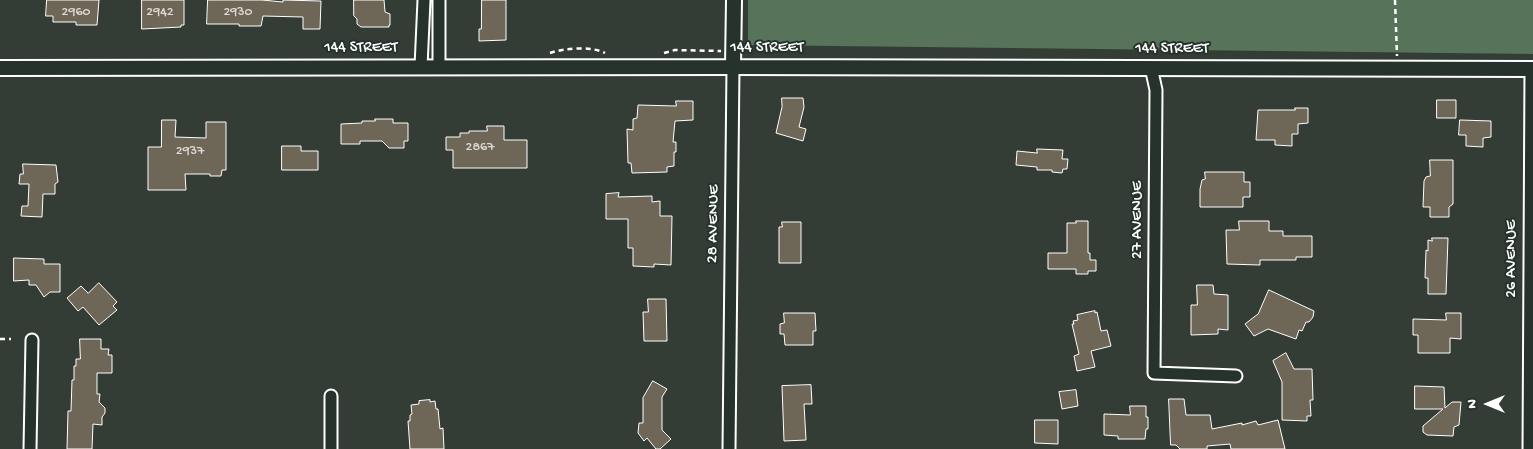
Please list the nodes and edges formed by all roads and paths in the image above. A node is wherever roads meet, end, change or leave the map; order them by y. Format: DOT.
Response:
graph roads {
  1 [pos="424,0"];
  2 [pos="439,0"];
  3 [pos="734,0"];
  4 [pos="1395,0"];
  5 [pos="1397,57"];
  6 [pos="440,66"];
  7 [pos="733,66"];
  8 [pos="421,67"];
  9 [pos="1151,67"];
  10 [pos="0,68"];
  11 [pos="1532,69"];
  12 [pos="0,339"];
  13 [pos="11,339"];
  14 [pos="32,340"];
  15 [pos="1236,376"];
  16 [pos="331,396"];
  17 [pos="30,449"];
  18 [pos="331,449"];
  19 [pos="729,449"];
  20 [pos="1529,449"];
  1 -- 8 [label="street"];
  2 -- 6 [label="street"];
  3 -- 7 [label="street, 28 AVENUE"];
  4 -- 5 [label="path"];
  6 -- 7 [label="street, 144 STREET"];
  6 -- 8 [label="street, 144 STREET"];
  7 -- 9 [label="street, 144 STREET"];
  7 -- 19 [label="street, 28 AVENUE"];
  8 -- 10 [label="street, 144 STREET"];
  9 -- 11 [label="street, 144 STREET"];
  9 -- 15 [label="street, 27 AVENUE"];
  11 -- 20 [label="street, 26 AVENUE"];
  12 -- 13 [label="path"];
  14 -- 17 [label="street"];
  16 -- 18 [label="street"];
}
